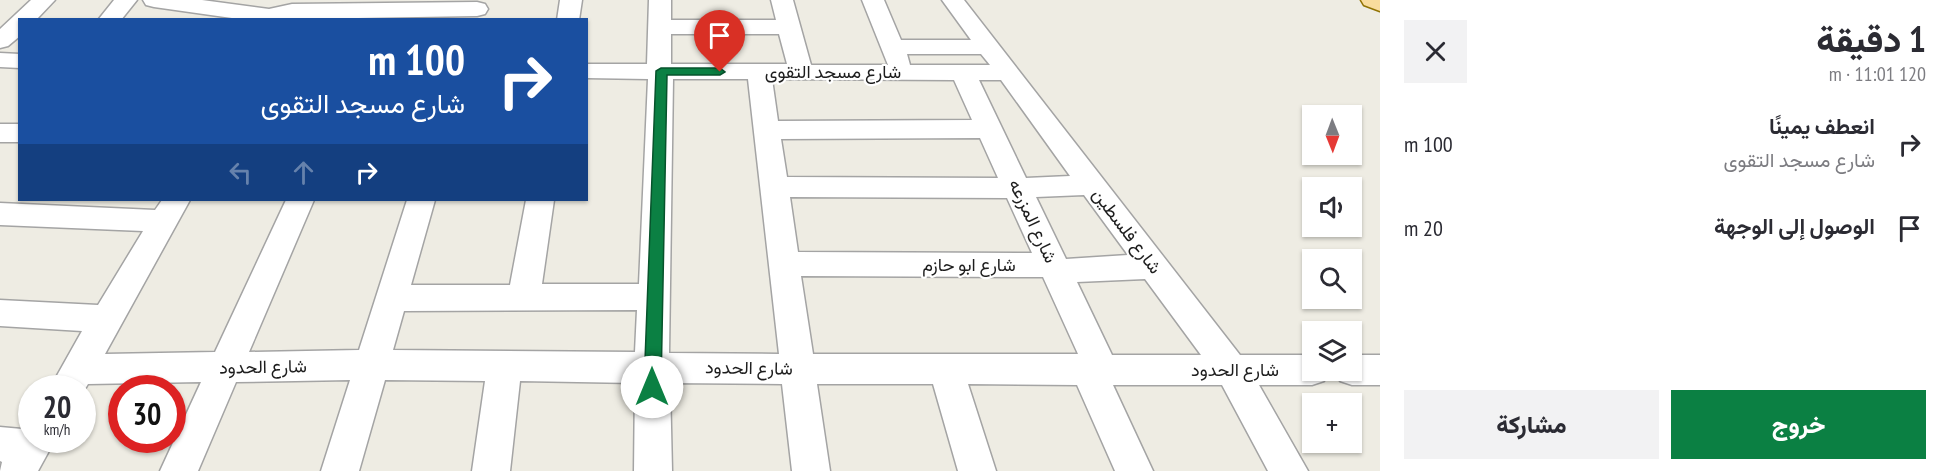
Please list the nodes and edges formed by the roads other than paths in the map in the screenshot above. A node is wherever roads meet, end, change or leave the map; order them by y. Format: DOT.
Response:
graph roads {
  1 [pos="44,0"];
  2 [pos="126,0"];
  3 [pos="154,0"];
  4 [pos="571,0"];
  5 [pos="660,0"];
  6 [pos="782,0"];
  7 [pos="873,0"];
  8 [pos="952,0"];
  9 [pos="1373,0"];
  10 [pos="1380,3"];
  11 [pos="477,9"];
  12 [pos="384,10"];
  13 [pos="282,11"];
  14 [pos="198,14"];
  15 [pos="25,18"];
  16 [pos="111,18"];
  17 [pos="568,18"];
  18 [pos="18,25"];
  19 [pos="660,27"];
  20 [pos="789,27"];
  21 [pos="0,41"];
  22 [pos="892,47"];
  23 [pos="988,47"];
  24 [pos="0,60"];
  25 [pos="18,61"];
  26 [pos="588,71"];
  27 [pos="660,71"];
  28 [pos="759,72"];
  29 [pos="801,72"];
  30 [pos="902,73"];
  31 [pos="963,73"];
  32 [pos="1007,73"];
  33 [pos="989,129"];
  34 [pos="766,130"];
  35 [pos="0,133"];
  36 [pos="18,134"];
  37 [pos="1092,185"];
  38 [pos="773,187"];
  39 [pos="1017,188"];
  40 [pos="300,201"];
  41 [pos="421,201"];
  42 [pos="540,201"];
  43 [pos="170,211"];
  44 [pos="0,214"];
  45 [pos="783,264"];
  46 [pos="1054,267"];
  47 [pos="1154,267"];
  48 [pos="524,297"];
  49 [pos="654,297"];
  50 [pos="390,298"];
  51 [pos="0,313"];
  52 [pos="109,319"];
  53 [pos="370,365"];
  54 [pos="506,366"];
  55 [pos="652,366"];
  56 [pos="224,368"];
  57 [pos="796,369"];
  58 [pos="946,369"];
  59 [pos="1095,369"];
  60 [pos="1231,369"];
  61 [pos="1302,370"];
  62 [pos="74,375"];
  63 [pos="96,377"];
  64 [pos="179,471"];
  65 [pos="340,471"];
  66 [pos="491,471"];
  67 [pos="653,471"];
  68 [pos="811,471"];
  69 [pos="977,471"];
  70 [pos="1134,471"];
  71 [pos="1289,471"];
  1 -- 15 [label="street"];
  2 -- 16 [label="street"];
  3 -- 14 [label="street"];
  4 -- 17 [label="street"];
  5 -- 19 [label="street"];
  6 -- 20 [label="street"];
  7 -- 22 [label="street"];
  8 -- 23 [label="street, شارع فلسطين"];
  9 -- 10 [label="main road"];
  11 -- 12 [label="street"];
  12 -- 13 [label="street"];
  13 -- 14 [label="street"];
  18 -- 21 [label="street"];
  19 -- 20 [label="street"];
  19 -- 27 [label="street"];
  20 -- 29 [label="street"];
  22 -- 23 [label="street"];
  22 -- 30 [label="street"];
  23 -- 32 [label="street, شارع فلسطين"];
  24 -- 25 [label="street"];
  26 -- 27 [label="street, شارع مسجد التقوى"];
  27 -- 28 [label="street, شارع مسجد التقوى"];
  27 -- 49 [label="street"];
  28 -- 29 [label="street, شارع مسجد التقوى"];
  28 -- 34 [label="street"];
  29 -- 30 [label="street, شارع مسجد التقوى"];
  30 -- 31 [label="street, شارع مسجد التقوى"];
  31 -- 32 [label="street, شارع مسجد التقوى"];
  31 -- 33 [label="street, شارع المزرعه"];
  32 -- 37 [label="street, شارع فلسطين"];
  33 -- 34 [label="street"];
  33 -- 39 [label="street, شارع المزرعه"];
  34 -- 38 [label="street"];
  35 -- 36 [label="street"];
  37 -- 39 [label="street"];
  37 -- 47 [label="street, شارع فلسطين"];
  38 -- 39 [label="street"];
  38 -- 45 [label="street"];
  39 -- 46 [label="street, شارع المزرعه"];
  40 -- 56 [label="street"];
  41 -- 50 [label="street"];
  42 -- 48 [label="street"];
  43 -- 44 [label="street"];
  43 -- 52 [label="street"];
  45 -- 46 [label="street, شارع ابو حازم"];
  45 -- 57 [label="street"];
  46 -- 47 [label="street, شارع ابو حازم"];
  46 -- 59 [label="street, شارع المزرعه"];
  47 -- 60 [label="street, شارع فلسطين"];
  48 -- 49 [label="street"];
  48 -- 50 [label="street"];
  49 -- 55 [label="street"];
  50 -- 53 [label="street"];
  51 -- 52 [label="street"];
  52 -- 62 [label="street"];
  53 -- 54 [label="street, شارع الحدود"];
  53 -- 56 [label="street, شارع الحدود"];
  53 -- 65 [label="street"];
  54 -- 55 [label="street, شارع الحدود"];
  54 -- 66 [label="street"];
  55 -- 57 [label="street, شارع الحدود"];
  55 -- 67 [label="street"];
  56 -- 63 [label="street, شارع الحدود"];
  56 -- 64 [label="street"];
  57 -- 58 [label="street, شارع الحدود"];
  57 -- 68 [label="street"];
  58 -- 59 [label="street, شارع الحدود"];
  58 -- 69 [label="street"];
  59 -- 60 [label="street, شارع الحدود"];
  59 -- 70 [label="street, شارع المزرعه"];
  60 -- 61 [label="street, شارع الحدود"];
  60 -- 71 [label="street, شارع فلسطين"];
}
